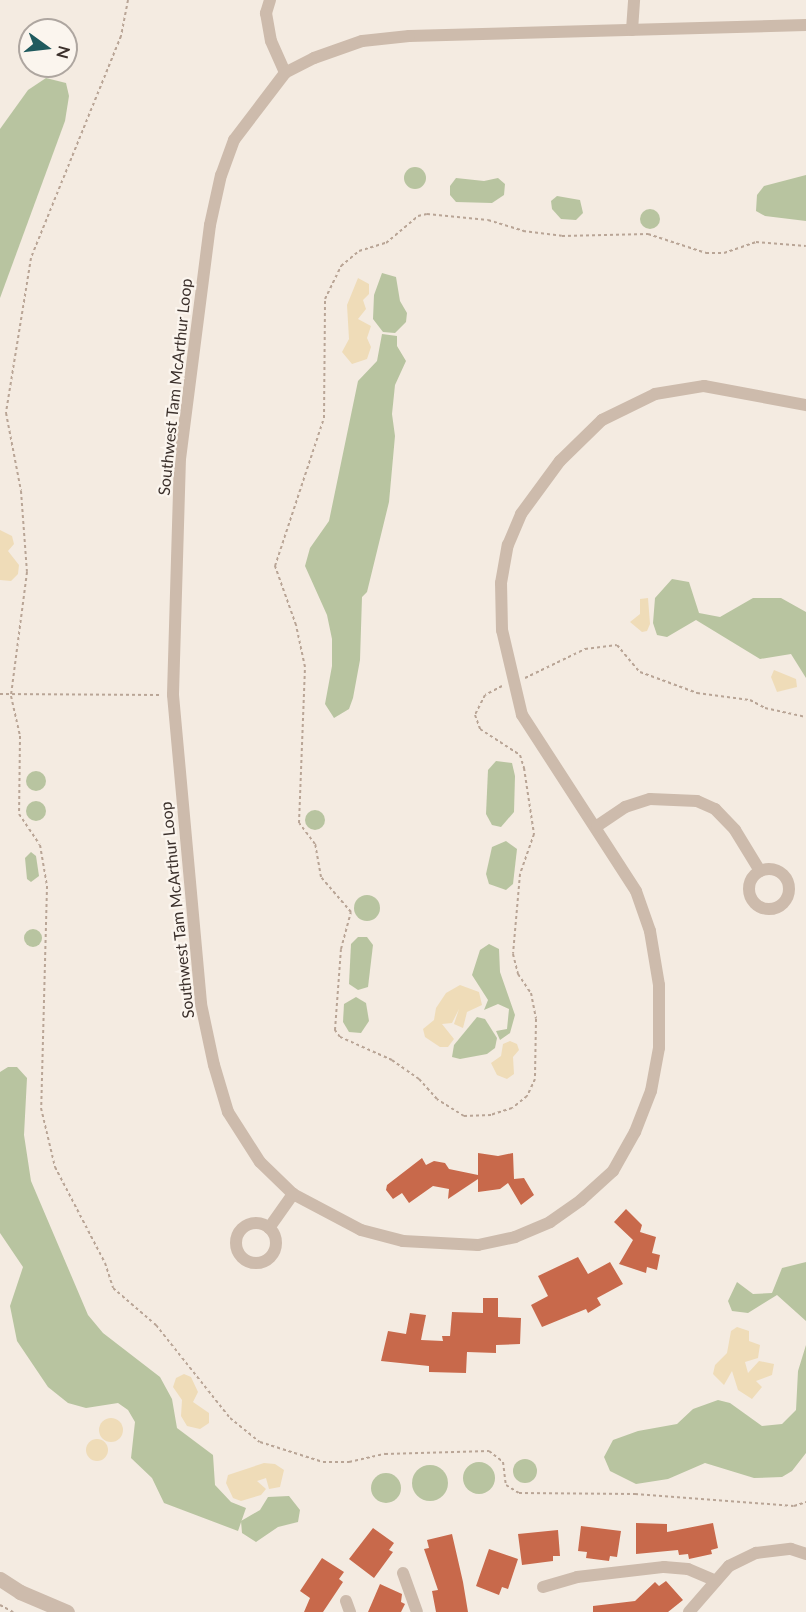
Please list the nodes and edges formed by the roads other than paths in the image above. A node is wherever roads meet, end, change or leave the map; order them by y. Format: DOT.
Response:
graph roads {
  1 [pos="270,0"];
  2 [pos="634,0"];
  3 [pos="806,25"];
  4 [pos="632,30"];
  5 [pos="285,73"];
  6 [pos="806,405"];
  7 [pos="597,826"];
  8 [pos="760,871"];
  9 [pos="293,1194"];
  10 [pos="269,1228"];
  11 [pos="806,1554"];
  12 [pos="403,1573"];
  13 [pos="0,1579"];
  14 [pos="716,1581"];
  15 [pos="543,1587"];
  16 [pos="68,1612"];
  17 [pos="417,1612"];
  18 [pos="689,1612"];
  1 -- 5 [label="street"];
  2 -- 4 [label="street"];
  3 -- 4 [label="street, Southwest Tam McArthur Loop"];
  4 -- 5 [label="street, Southwest Tam McArthur Loop"];
  5 -- 9 [label="street, Southwest Tam McArthur Loop"];
  6 -- 7 [label="street, Southwest Tam McArthur Loop"];
  7 -- 8 [label="street"];
  7 -- 9 [label="street, Southwest Tam McArthur Loop"];
  9 -- 10 [label="street"];
  11 -- 14 [label="street"];
  12 -- 17 [label="street"];
  13 -- 16 [label="street"];
  14 -- 15 [label="street"];
  14 -- 18 [label="street"];
}
